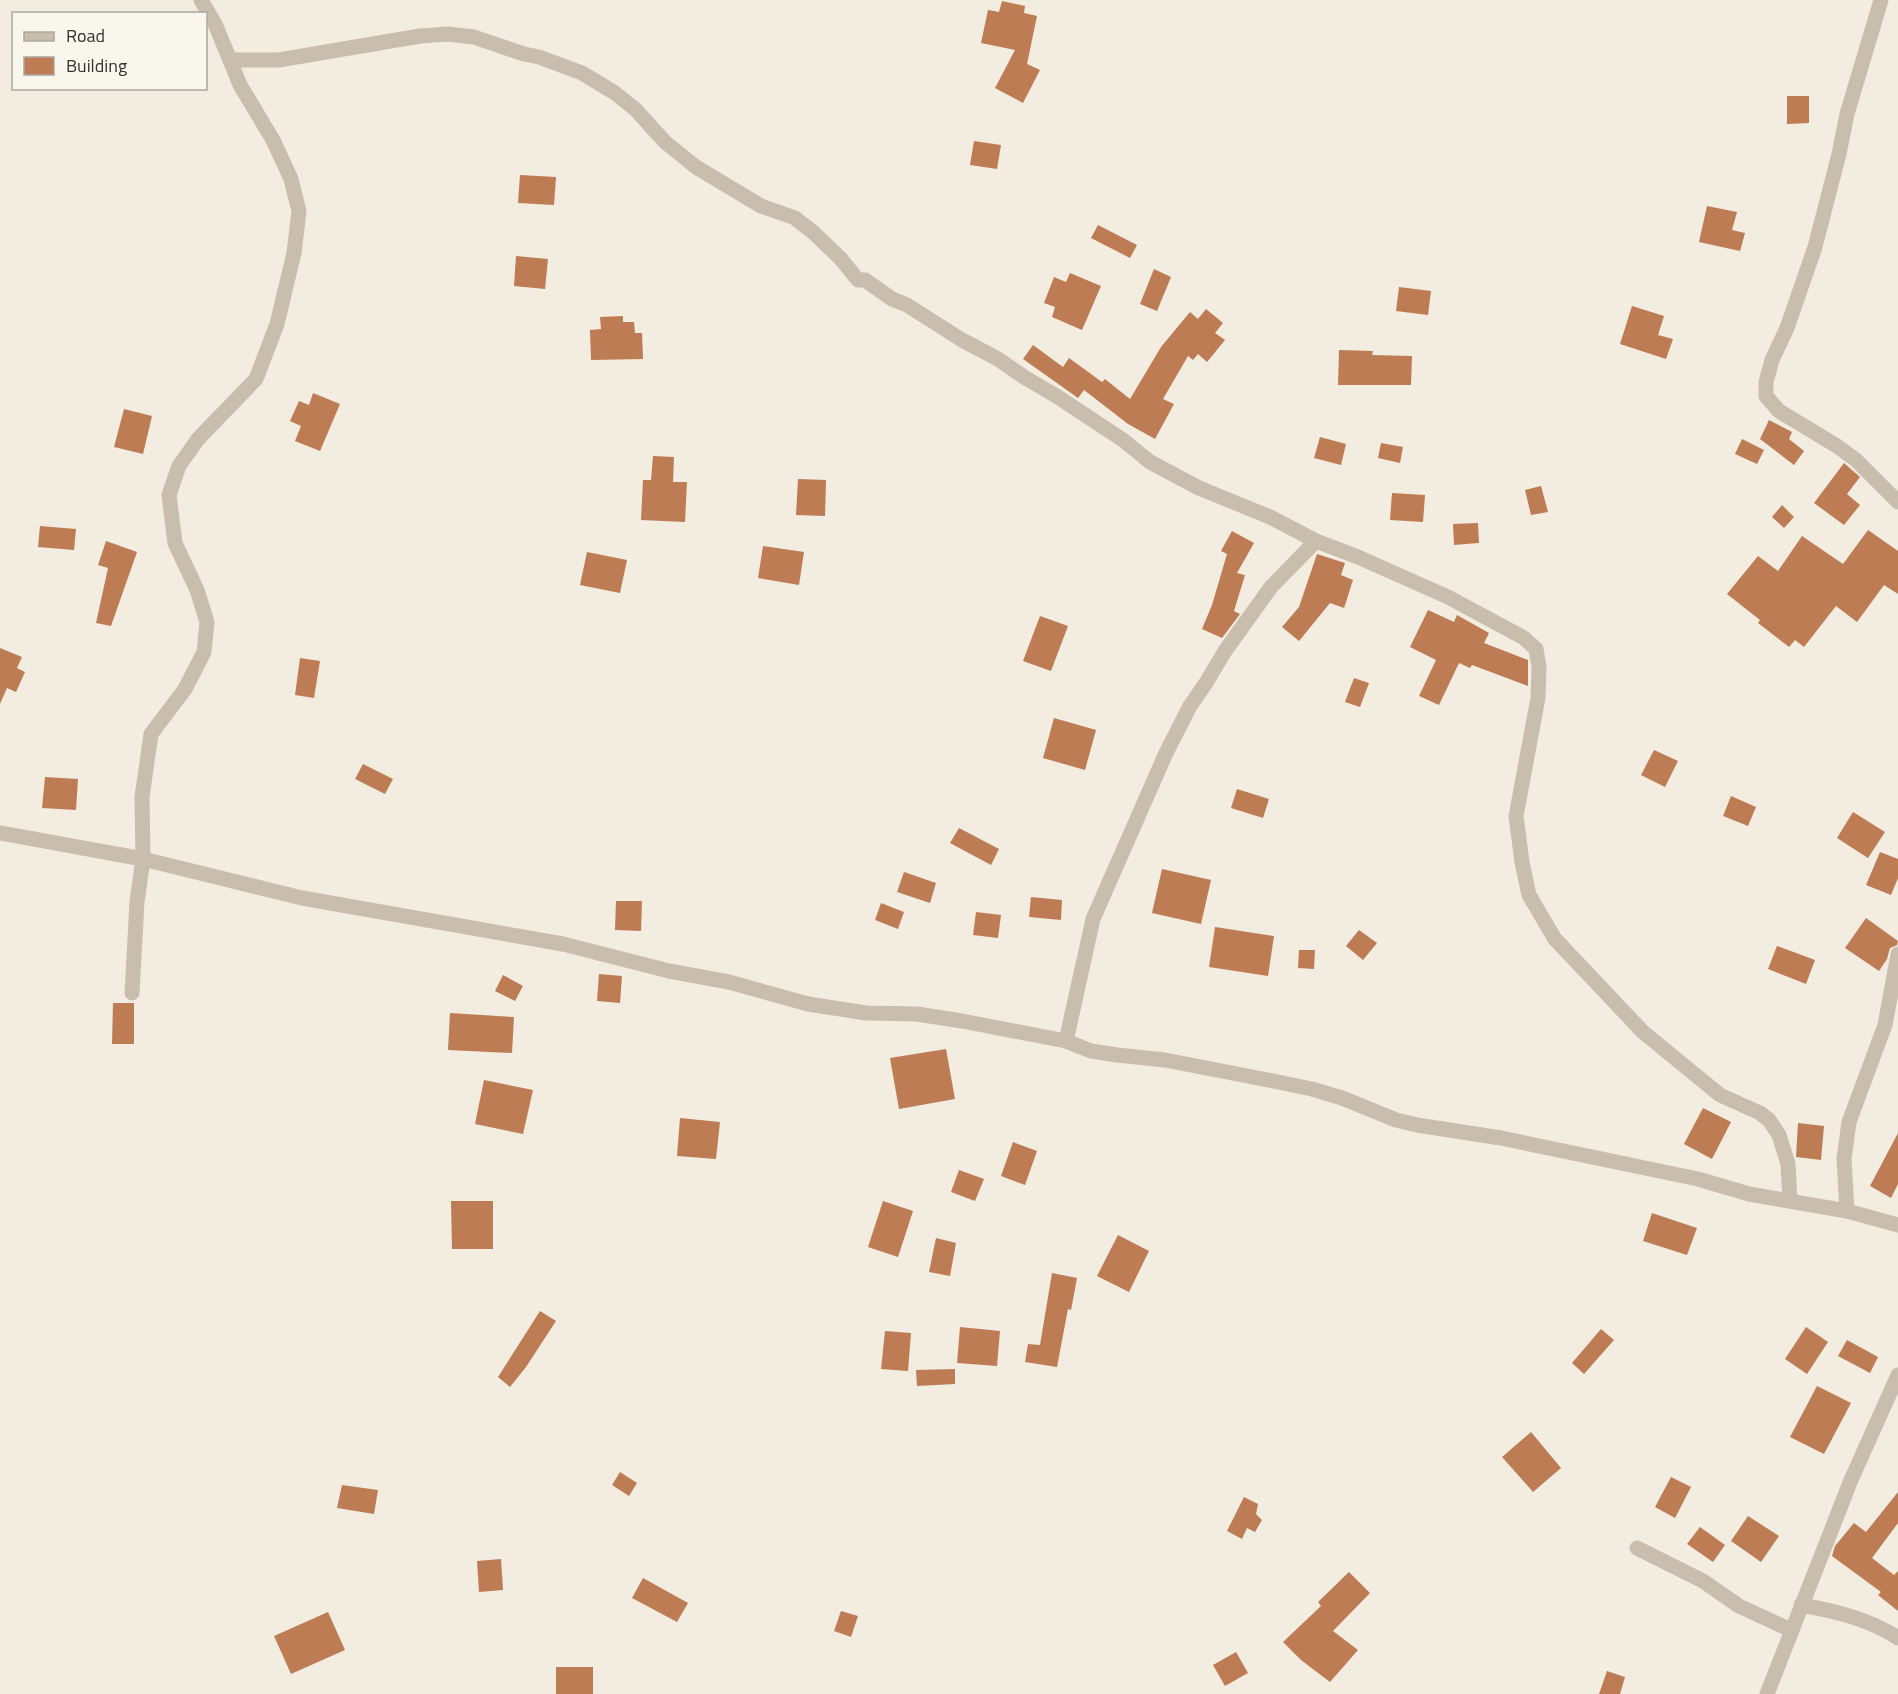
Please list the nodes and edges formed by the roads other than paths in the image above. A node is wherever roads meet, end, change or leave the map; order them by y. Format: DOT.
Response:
graph roads {
  1 [pos="201,0"];
  2 [pos="1881,0"];
  3 [pos="230,60"];
  4 [pos="1898,502"];
  5 [pos="1316,541"];
  6 [pos="0,833"];
  7 [pos="143,859"];
  8 [pos="1898,954"];
  9 [pos="132,993"];
  10 [pos="1066,1041"];
  11 [pos="1790,1201"];
  12 [pos="1847,1211"];
  13 [pos="1898,1225"];
  14 [pos="1898,1375"];
  15 [pos="1637,1548"];
  16 [pos="1801,1605"];
  17 [pos="1791,1630"];
  18 [pos="1898,1638"];
  19 [pos="1767,1694"];
  1 -- 3 [label="street"];
  2 -- 4 [label="street"];
  3 -- 5 [label="street"];
  3 -- 7 [label="street"];
  5 -- 10 [label="street"];
  5 -- 11 [label="street"];
  6 -- 7 [label="street"];
  7 -- 9 [label="street"];
  7 -- 10 [label="street"];
  8 -- 12 [label="street"];
  10 -- 11 [label="street"];
  11 -- 12 [label="street"];
  12 -- 13 [label="street"];
  14 -- 16 [label="street"];
  15 -- 17 [label="street"];
  16 -- 17 [label="street"];
  16 -- 18 [label="street"];
  17 -- 19 [label="street"];
}
